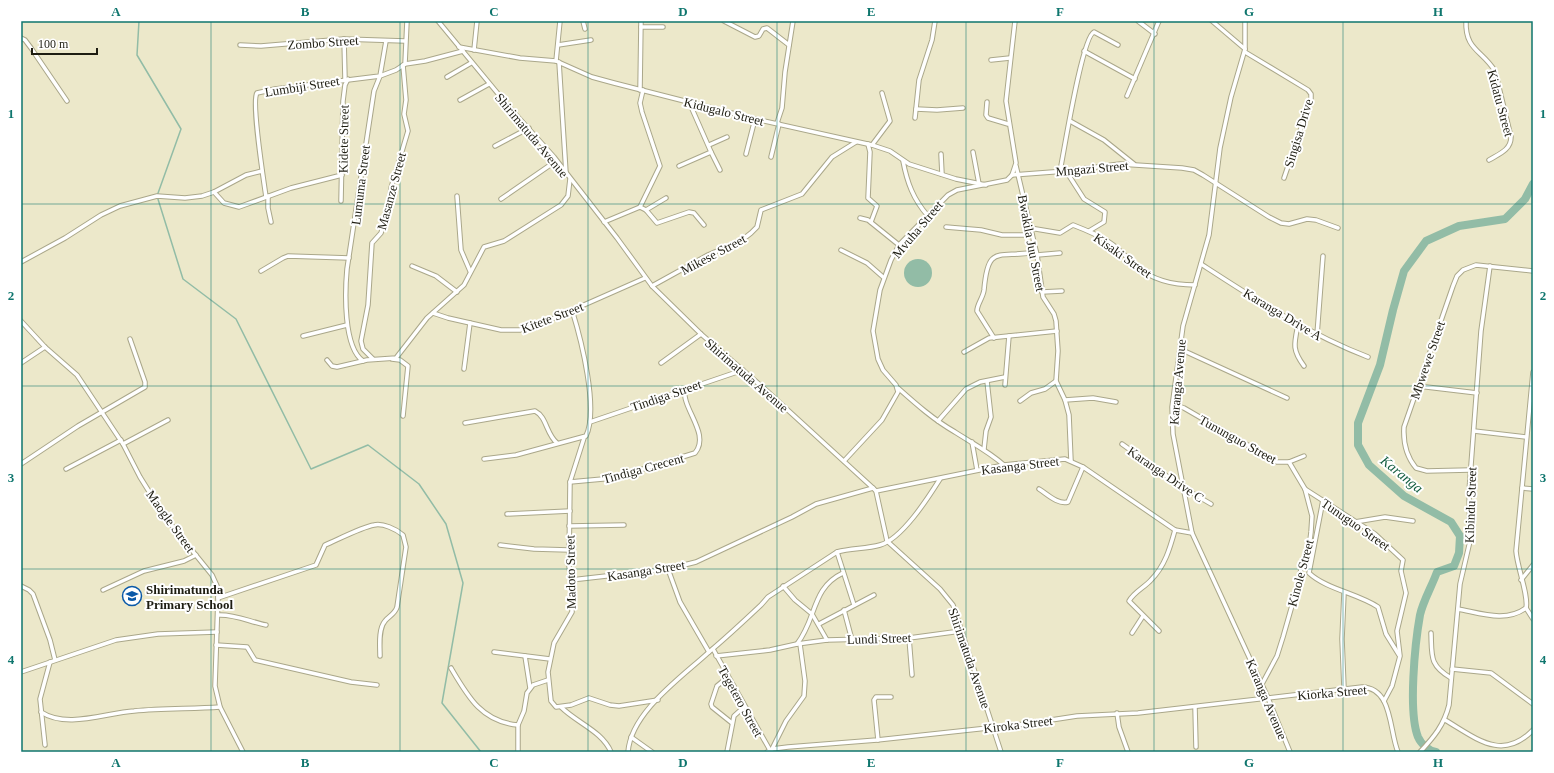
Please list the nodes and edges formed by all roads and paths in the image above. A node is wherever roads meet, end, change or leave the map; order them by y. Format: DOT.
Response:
graph roads {
  1 [pos="407,21"];
  2 [pos="438,21"];
  3 [pos="477,21"];
  4 [pos="560,21"];
  5 [pos="583,21"];
  6 [pos="641,21"];
  7 [pos="724,21"];
  8 [pos="793,21"];
  9 [pos="935,21"];
  10 [pos="1015,21"];
  11 [pos="1138,21"];
  12 [pos="1159,21"];
  13 [pos="1212,21"];
  14 [pos="1245,21"];
  15 [pos="1466,21"];
  16 [pos="641,27"];
  17 [pos="663,27"];
  18 [pos="585,29"];
  19 [pos="1155,34"];
  20 [pos="21,38"];
  21 [pos="344,40"];
  22 [pos="591,40"];
  23 [pos="386,41"];
  24 [pos="405,42"];
  25 [pos="240,45"];
  26 [pos="558,45"];
  27 [pos="789,45"];
  28 [pos="1118,45"];
  29 [pos="459,47"];
  30 [pos="474,50"];
  31 [pos="463,51"];
  32 [pos="1084,51"];
  33 [pos="1245,51"];
  34 [pos="1010,58"];
  35 [pos="990,60"];
  36 [pos="558,62"];
  37 [pos="471,63"];
  38 [pos="404,65"];
  39 [pos="380,76"];
  40 [pos="447,77"];
  41 [pos="1135,78"];
  42 [pos="346,79"];
  43 [pos="490,84"];
  44 [pos="641,90"];
  45 [pos="882,93"];
  46 [pos="1127,96"];
  47 [pos="460,100"];
  48 [pos="67,101"];
  49 [pos="689,102"];
  50 [pos="987,102"];
  51 [pos="963,108"];
  52 [pos="916,109"];
  53 [pos="915,118"];
  54 [pos="755,119"];
  55 [pos="1070,121"];
  56 [pos="778,124"];
  57 [pos="1008,124"];
  58 [pos="529,128"];
  59 [pos="727,137"];
  60 [pos="856,142"];
  61 [pos="709,144"];
  62 [pos="870,144"];
  63 [pos="495,146"];
  64 [pos="711,152"];
  65 [pos="973,152"];
  66 [pos="746,154"];
  67 [pos="941,154"];
  68 [pos="771,157"];
  69 [pos="1489,160"];
  70 [pos="556,161"];
  71 [pos="903,161"];
  72 [pos="1016,163"];
  73 [pos="1134,164"];
  74 [pos="679,166"];
  75 [pos="720,170"];
  76 [pos="262,171"];
  77 [pos="1060,171"];
  78 [pos="1066,171"];
  79 [pos="566,174"];
  80 [pos="942,174"];
  81 [pos="342,175"];
  82 [pos="1012,175"];
  83 [pos="1019,175"];
  84 [pos="1284,178"];
  85 [pos="570,179"];
  86 [pos="979,184"];
  87 [pos="1215,184"];
  88 [pos="986,185"];
  89 [pos="214,192"];
  90 [pos="457,196"];
  91 [pos="267,197"];
  92 [pos="666,198"];
  93 [pos="502,199"];
  94 [pos="341,201"];
  95 [pos="640,207"];
  96 [pos="646,210"];
  97 [pos="928,216"];
  98 [pos="860,218"];
  99 [pos="271,222"];
  100 [pos="604,222"];
  101 [pos="871,222"];
  102 [pos="704,225"];
  103 [pos="946,227"];
  104 [pos="1030,228"];
  105 [pos="1338,228"];
  106 [pos="1089,231"];
  107 [pos="1032,235"];
  108 [pos="899,245"];
  109 [pos="841,250"];
  110 [pos="1060,253"];
  111 [pos="1037,254"];
  112 [pos="1323,256"];
  113 [pos="349,258"];
  114 [pos="21,262"];
  115 [pos="1202,264"];
  116 [pos="412,266"];
  117 [pos="1490,266"];
  118 [pos="261,271"];
  119 [pos="470,271"];
  120 [pos="1533,271"];
  121 [pos="883,276"];
  122 [pos="645,278"];
  123 [pos="1195,285"];
  124 [pos="652,286"];
  125 [pos="1062,291"];
  126 [pos="457,292"];
  127 [pos="1042,292"];
  128 [pos="572,310"];
  129 [pos="433,313"];
  130 [pos="21,321"];
  131 [pos="470,323"];
  132 [pos="347,325"];
  133 [pos="1298,325"];
  134 [pos="1057,331"];
  135 [pos="701,334"];
  136 [pos="1317,335"];
  137 [pos="304,336"];
  138 [pos="1009,336"];
  139 [pos="130,338"];
  140 [pos="994,338"];
  141 [pos="45,347"];
  142 [pos="1180,349"];
  143 [pos="964,352"];
  144 [pos="1368,358"];
  145 [pos="373,359"];
  146 [pos="392,359"];
  147 [pos="327,360"];
  148 [pos="363,361"];
  149 [pos="21,363"];
  150 [pos="661,363"];
  151 [pos="1304,366"];
  152 [pos="464,369"];
  153 [pos="743,370"];
  154 [pos="1533,372"];
  155 [pos="1004,377"];
  156 [pos="987,380"];
  157 [pos="1056,381"];
  158 [pos="1533,382"];
  159 [pos="1005,384"];
  160 [pos="1418,386"];
  161 [pos="898,388"];
  162 [pos="685,389"];
  163 [pos="1476,393"];
  164 [pos="1287,398"];
  165 [pos="1065,400"];
  166 [pos="1020,402"];
  167 [pos="1116,402"];
  168 [pos="1173,404"];
  169 [pos="102,412"];
  170 [pos="402,416"];
  171 [pos="168,420"];
  172 [pos="938,421"];
  173 [pos="590,422"];
  174 [pos="465,423"];
  175 [pos="1474,431"];
  176 [pos="1526,437"];
  177 [pos="584,438"];
  178 [pos="122,442"];
  179 [pos="972,442"];
  180 [pos="557,443"];
  181 [pos="1122,444"];
  182 [pos="984,449"];
  183 [pos="1304,456"];
  184 [pos="484,459"];
  185 [pos="844,461"];
  186 [pos="1071,461"];
  187 [pos="1289,462"];
  188 [pos="21,464"];
  189 [pos="1004,465"];
  190 [pos="1083,467"];
  191 [pos="66,469"];
  192 [pos="977,470"];
  193 [pos="1470,470"];
  194 [pos="940,479"];
  195 [pos="570,482"];
  196 [pos="1182,487"];
  197 [pos="1522,488"];
  198 [pos="1533,488"];
  199 [pos="1039,489"];
  200 [pos="1305,489"];
  201 [pos="875,490"];
  202 [pos="1323,500"];
  203 [pos="1211,504"];
  204 [pos="570,511"];
  205 [pos="507,514"];
  206 [pos="1413,521"];
  207 [pos="1356,522"];
  208 [pos="624,525"];
  209 [pos="569,526"];
  210 [pos="1176,530"];
  211 [pos="1192,533"];
  212 [pos="887,541"];
  213 [pos="500,545"];
  214 [pos="569,550"];
  215 [pos="837,552"];
  216 [pos="196,555"];
  217 [pos="1533,565"];
  218 [pos="668,569"];
  219 [pos="843,573"];
  220 [pos="571,580"];
  221 [pos="1521,580"];
  222 [pos="21,586"];
  223 [pos="783,586"];
  224 [pos="103,590"];
  225 [pos="1344,593"];
  226 [pos="874,596"];
  227 [pos="218,598"];
  228 [pos="854,605"];
  229 [pos="1526,608"];
  230 [pos="844,610"];
  231 [pos="1458,610"];
  232 [pos="812,614"];
  233 [pos="218,615"];
  234 [pos="1143,616"];
  235 [pos="1533,619"];
  236 [pos="819,624"];
  237 [pos="266,625"];
  238 [pos="961,630"];
  239 [pos="1159,630"];
  240 [pos="217,632"];
  241 [pos="1431,632"];
  242 [pos="1132,633"];
  243 [pos="909,638"];
  244 [pos="827,640"];
  245 [pos="852,640"];
  246 [pos="799,644"];
  247 [pos="216,646"];
  248 [pos="711,651"];
  249 [pos="494,652"];
  250 [pos="380,656"];
  251 [pos="526,656"];
  252 [pos="716,656"];
  253 [pos="1400,656"];
  254 [pos="550,659"];
  255 [pos="55,660"];
  256 [pos="50,662"];
  257 [pos="451,668"];
  258 [pos="1452,669"];
  259 [pos="21,672"];
  260 [pos="912,675"];
  261 [pos="728,678"];
  262 [pos="1451,678"];
  263 [pos="548,680"];
  264 [pos="376,684"];
  265 [pos="1262,684"];
  266 [pos="530,688"];
  267 [pos="1344,688"];
  268 [pos="891,697"];
  269 [pos="1268,698"];
  270 [pos="658,700"];
  271 [pos="1384,701"];
  272 [pos="1533,704"];
  273 [pos="220,707"];
  274 [pos="561,707"];
  275 [pos="744,707"];
  276 [pos="1195,707"];
  277 [pos="41,712"];
  278 [pos="1117,713"];
  279 [pos="1445,720"];
  280 [pos="732,723"];
  281 [pos="518,725"];
  282 [pos="993,727"];
  283 [pos="1533,730"];
  284 [pos="631,737"];
  285 [pos="878,740"];
  286 [pos="45,745"];
  287 [pos="1196,747"];
  288 [pos="770,751"];
  289 [pos="243,752"];
  290 [pos="518,752"];
  291 [pos="611,752"];
  292 [pos="628,752"];
  293 [pos="652,752"];
  294 [pos="727,752"];
  295 [pos="1001,752"];
  296 [pos="1128,752"];
  297 [pos="1290,752"];
  298 [pos="1398,752"];
  299 [pos="1420,752"];
  1 -- 24 [label="street"];
  2 -- 29 [label="street, Shirimatuda Avenue"];
  3 -- 30 [label="street"];
  4 -- 26 [label="street"];
  5 -- 18 [label="street"];
  6 -- 16 [label="street"];
  7 -- 27 [label="street"];
  8 -- 27 [label="street"];
  9 -- 52 [label="street"];
  10 -- 34 [label="street"];
  11 -- 19 [label="street"];
  12 -- 19 [label="street"];
  13 -- 33 [label="street"];
  14 -- 33 [label="street, Karanga Avenue"];
  15 -- 69 [label="street, Kidatu Street"];
  16 -- 17 [label="street"];
  16 -- 44 [label="street"];
  19 -- 41 [label="street"];
  20 -- 48 [label="street"];
  21 -- 23 [label="street, Zombo Street"];
  21 -- 25 [label="street, Zombo Street"];
  21 -- 42 [label="street, Kidete Street"];
  22 -- 26 [label="street"];
  23 -- 24 [label="street, Zombo Street"];
  23 -- 39 [label="street, Lumuma Street"];
  24 -- 38 [label="street"];
  26 -- 36 [label="street"];
  27 -- 56 [label="street"];
  28 -- 32 [label="street"];
  29 -- 30 [label="street, Kidugalo Street"];
  29 -- 31 [label="street, Shirimatuda Avenue"];
  30 -- 36 [label="street, Kidugalo Street"];
  31 -- 37 [label="street, Shirimatuda Avenue"];
  31 -- 38 [label="street"];
  32 -- 41 [label="street"];
  32 -- 55 [label="street"];
  33 -- 84 [label="street, Singisa Drive"];
  33 -- 87 [label="street, Karanga Avenue"];
  34 -- 35 [label="street"];
  34 -- 57 [label="street"];
  36 -- 44 [label="street, Kidugalo Street"];
  36 -- 79 [label="street"];
  37 -- 40 [label="street"];
  37 -- 43 [label="street, Shirimatuda Avenue"];
  38 -- 39 [label="street"];
  38 -- 145 [label="street, Masanze Street"];
  39 -- 42 [label="street, Lumbiji Street"];
  39 -- 113 [label="street, Lumuma Street"];
  41 -- 46 [label="street"];
  42 -- 76 [label="street, Lumbiji Street"];
  42 -- 81 [label="street, Kidete Street"];
  43 -- 47 [label="street"];
  43 -- 58 [label="street, Shirimatuda Avenue"];
  44 -- 49 [label="street, Kidugalo Street"];
  44 -- 95 [label="street"];
  45 -- 62 [label="street"];
  49 -- 54 [label="street, Kidugalo Street"];
  49 -- 61 [label="street"];
  50 -- 57 [label="street"];
  51 -- 52 [label="street"];
  52 -- 53 [label="street"];
  54 -- 56 [label="street, Kidugalo Street"];
  54 -- 66 [label="street"];
  55 -- 73 [label="street"];
  55 -- 77 [label="street"];
  56 -- 60 [label="street, Kidugalo Street"];
  56 -- 68 [label="street"];
  57 -- 72 [label="street"];
  58 -- 63 [label="street"];
  58 -- 70 [label="street, Shirimatuda Avenue"];
  59 -- 61 [label="street"];
  60 -- 62 [label="street, Kidugalo Street"];
  60 -- 124 [label="street, Mikese Street"];
  61 -- 64 [label="street"];
  62 -- 71 [label="street, Kidugalo Street"];
  62 -- 101 [label="street"];
  64 -- 74 [label="street"];
  64 -- 75 [label="street"];
  65 -- 86 [label="street"];
  67 -- 80 [label="street"];
  70 -- 79 [label="street, Shirimatuda Avenue"];
  70 -- 93 [label="street"];
  71 -- 80 [label="street, Kidugalo Street"];
  71 -- 97 [label="street"];
  72 -- 82 [label="street"];
  72 -- 83 [label="street, Bwakila Juu Street"];
  73 -- 78 [label="street, Mngazi Street"];
  73 -- 87 [label="street, Mngazi Street"];
  76 -- 89 [label="street"];
  76 -- 91 [label="street, Lumbiji Street"];
  77 -- 78 [label="street, Mngazi Street"];
  77 -- 83 [label="street, Mngazi Street"];
  78 -- 106 [label="street"];
  79 -- 85 [label="street, Shirimatuda Avenue"];
  80 -- 86 [label="street, Kidugalo Street"];
  81 -- 91 [label="street"];
  81 -- 94 [label="street, Kidete Street"];
  82 -- 83 [label="street, Mngazi Street"];
  82 -- 88 [label="street, Mvuha Street"];
  83 -- 104 [label="street, Bwakila Juu Street"];
  85 -- 100 [label="street, Shirimatuda Avenue"];
  85 -- 119 [label="street"];
  86 -- 88 [label="street, Kidugalo Street"];
  87 -- 105 [label="street, Mngazi Street"];
  87 -- 115 [label="street, Karanga Avenue"];
  88 -- 97 [label="street, Mvuha Street"];
  89 -- 91 [label="street"];
  89 -- 114 [label="street"];
  90 -- 119 [label="street"];
  91 -- 99 [label="street, Lumbiji Street"];
  92 -- 96 [label="street"];
  95 -- 96 [label="street"];
  95 -- 100 [label="street"];
  96 -- 102 [label="street"];
  97 -- 108 [label="street, Mvuha Street"];
  98 -- 101 [label="street"];
  100 -- 122 [label="street, Shirimatuda Avenue"];
  101 -- 108 [label="street"];
  103 -- 107 [label="street"];
  104 -- 106 [label="street, Kisaki Street"];
  104 -- 107 [label="street, Bwakila Juu Street"];
  106 -- 123 [label="street, Kisaki Street"];
  107 -- 111 [label="street, Bwakila Juu Street"];
  108 -- 121 [label="street, Mvuha Street"];
  109 -- 121 [label="street"];
  110 -- 111 [label="street"];
  111 -- 127 [label="street, Bwakila Juu Street"];
  111 -- 140 [label="street"];
  112 -- 136 [label="street"];
  113 -- 118 [label="street"];
  113 -- 132 [label="street, Lumuma Street"];
  115 -- 123 [label="street, Karanga Avenue"];
  115 -- 133 [label="street, Karanga Drive A"];
  116 -- 126 [label="street"];
  117 -- 120 [label="street, Mbwewe Street"];
  117 -- 160 [label="street, Mbwewe Street"];
  117 -- 163 [label="street, Kibindu Street"];
  119 -- 126 [label="street"];
  121 -- 161 [label="street, Mvuha Street"];
  122 -- 124 [label="street, Shirimatuda Avenue"];
  122 -- 128 [label="street, Kitete Street"];
  123 -- 142 [label="street, Karanga Avenue"];
  124 -- 135 [label="street, Shirimatuda Avenue"];
  125 -- 127 [label="street"];
  126 -- 129 [label="street"];
  127 -- 134 [label="street, Bwakila Juu Street"];
  128 -- 131 [label="street, Kitete Street"];
  128 -- 173 [label="street"];
  129 -- 131 [label="street, Kitete Street"];
  129 -- 146 [label="street"];
  130 -- 141 [label="street, Maogle Street"];
  131 -- 152 [label="street"];
  132 -- 137 [label="street"];
  132 -- 148 [label="street, Lumuma Street"];
  133 -- 136 [label="street, Karanga Drive A"];
  133 -- 151 [label="street"];
  134 -- 138 [label="street"];
  134 -- 157 [label="street, Bwakila Juu Street"];
  135 -- 150 [label="street"];
  135 -- 153 [label="street, Shirimatuda Avenue"];
  136 -- 144 [label="street, Karanga Drive A"];
  138 -- 140 [label="street"];
  138 -- 155 [label="street"];
  139 -- 169 [label="street"];
  140 -- 143 [label="street"];
  141 -- 149 [label="street"];
  141 -- 169 [label="street, Maogle Street"];
  142 -- 164 [label="street"];
  142 -- 168 [label="street, Karanga Avenue"];
  145 -- 146 [label="street"];
  145 -- 148 [label="street"];
  146 -- 170 [label="street"];
  147 -- 148 [label="street"];
  153 -- 162 [label="street, Tindiga Street"];
  153 -- 185 [label="street, Shirimatuda Avenue"];
  154 -- 158 [label="street"];
  155 -- 156 [label="street"];
  155 -- 159 [label="street"];
  156 -- 172 [label="street"];
  156 -- 182 [label="street"];
  157 -- 165 [label="street, Bwakila Juu Street"];
  157 -- 166 [label="street"];
  158 -- 176 [label="street"];
  160 -- 163 [label="street"];
  160 -- 193 [label="street, Mbwewe Street"];
  161 -- 172 [label="street, Mvuha Street"];
  161 -- 185 [label="street"];
  162 -- 173 [label="street, Tindiga Street"];
  162 -- 195 [label="street, Tindiga Crecent"];
  163 -- 175 [label="street, Kibindu Street"];
  165 -- 167 [label="street"];
  165 -- 186 [label="street, Bwakila Juu Street"];
  168 -- 187 [label="street, Tununguo Street"];
  168 -- 196 [label="street, Karanga Avenue"];
  169 -- 178 [label="street, Maogle Street"];
  169 -- 188 [label="street"];
  171 -- 178 [label="street"];
  172 -- 179 [label="street, Mvuha Street"];
  173 -- 177 [label="street"];
  174 -- 180 [label="street"];
  175 -- 176 [label="street"];
  175 -- 193 [label="street, Kibindu Street"];
  176 -- 197 [label="street"];
  177 -- 180 [label="street"];
  177 -- 195 [label="street, Madoto Street"];
  178 -- 191 [label="street"];
  178 -- 216 [label="street, Maogle Street"];
  179 -- 182 [label="street, Mvuha Street"];
  179 -- 192 [label="street"];
  180 -- 184 [label="street"];
  181 -- 196 [label="street, Karanga Drive C"];
  182 -- 189 [label="street, Mvuha Street"];
  183 -- 187 [label="street, Tununguo Street"];
  185 -- 201 [label="street, Shirimatuda Avenue"];
  186 -- 189 [label="street, Kasanga Street"];
  186 -- 190 [label="street, Kasanga Street"];
  187 -- 200 [label="street, Kinole Street"];
  189 -- 192 [label="street, Kasanga Street"];
  190 -- 199 [label="street"];
  190 -- 210 [label="street, Kasanga Street"];
  192 -- 194 [label="street, Kasanga Street"];
  193 -- 231 [label="street, Kibindu Street"];
  194 -- 201 [label="street, Kasanga Street"];
  194 -- 212 [label="street"];
  195 -- 204 [label="street, Madoto Street"];
  196 -- 203 [label="street, Karanga Drive C"];
  196 -- 211 [label="street, Karanga Avenue"];
  197 -- 198 [label="street"];
  197 -- 221 [label="street"];
  200 -- 202 [label="street, Tunuguo Street"];
  200 -- 265 [label="street, Kinole Street"];
  201 -- 212 [label="street"];
  201 -- 218 [label="street, Kasanga Street"];
  202 -- 207 [label="street, Tunuguo Street"];
  202 -- 225 [label="street"];
  204 -- 205 [label="street"];
  204 -- 209 [label="street, Madoto Street"];
  206 -- 207 [label="street"];
  207 -- 253 [label="street, Tunuguo Street"];
  208 -- 209 [label="street"];
  209 -- 214 [label="street, Madoto Street"];
  210 -- 211 [label="street, Kasanga Street"];
  210 -- 234 [label="street"];
  211 -- 265 [label="street, Karanga Avenue"];
  212 -- 215 [label="street"];
  212 -- 238 [label="street, Shirimatuda Avenue"];
  213 -- 214 [label="street"];
  214 -- 220 [label="street, Madoto Street"];
  215 -- 219 [label="street"];
  215 -- 223 [label="street"];
  216 -- 224 [label="street"];
  216 -- 227 [label="street, Maogle Street"];
  217 -- 221 [label="street"];
  218 -- 220 [label="street, Kasanga Street"];
  218 -- 248 [label="street, Tegetero Street"];
  219 -- 228 [label="street"];
  219 -- 232 [label="street"];
  220 -- 254 [label="street, Madoto Street"];
  221 -- 229 [label="street"];
  222 -- 255 [label="street"];
  223 -- 232 [label="street"];
  223 -- 248 [label="street"];
  225 -- 253 [label="street"];
  225 -- 267 [label="street"];
  226 -- 228 [label="street"];
  227 -- 233 [label="street, Maogle Street"];
  227 -- 250 [label="street"];
  228 -- 230 [label="street"];
  229 -- 231 [label="street"];
  229 -- 235 [label="street"];
  230 -- 236 [label="street"];
  230 -- 245 [label="street"];
  231 -- 258 [label="street, Kibindu Street"];
  232 -- 236 [label="street"];
  232 -- 246 [label="street"];
  233 -- 237 [label="street"];
  233 -- 240 [label="street, Maogle Street"];
  234 -- 239 [label="street"];
  234 -- 242 [label="street"];
  236 -- 244 [label="street"];
  238 -- 243 [label="street, Lundi Street"];
  238 -- 282 [label="street, Shirimatuda Avenue"];
  240 -- 247 [label="street, Maogle Street"];
  240 -- 255 [label="street"];
  241 -- 262 [label="street"];
  243 -- 245 [label="street, Lundi Street"];
  243 -- 260 [label="street"];
  244 -- 245 [label="street, Lundi Street"];
  244 -- 246 [label="street, Lundi Street"];
  246 -- 252 [label="street, Lundi Street"];
  246 -- 288 [label="street"];
  247 -- 264 [label="street"];
  247 -- 273 [label="street, Maogle Street"];
  248 -- 252 [label="street, Tegetero Street"];
  248 -- 270 [label="street"];
  249 -- 251 [label="street"];
  251 -- 254 [label="street"];
  251 -- 266 [label="street"];
  252 -- 261 [label="street, Tegetero Street"];
  253 -- 271 [label="street, Tunuguo Street"];
  254 -- 263 [label="street, Madoto Street"];
  255 -- 256 [label="street"];
  256 -- 259 [label="street"];
  256 -- 277 [label="street"];
  257 -- 281 [label="street"];
  258 -- 262 [label="street, Kibindu Street"];
  258 -- 272 [label="street"];
  261 -- 275 [label="street, Tegetero Street"];
  261 -- 280 [label="street"];
  262 -- 279 [label="street, Kibindu Street"];
  263 -- 266 [label="street"];
  263 -- 274 [label="street, Madoto Street"];
  265 -- 269 [label="street, Karanga Avenue"];
  266 -- 281 [label="street"];
  267 -- 269 [label="street, Kiorka Street"];
  267 -- 271 [label="street, Kiorka Street"];
  268 -- 285 [label="street"];
  269 -- 276 [label="street, Kiroka Street"];
  269 -- 297 [label="street, Karanga Avenue"];
  270 -- 274 [label="street"];
  270 -- 284 [label="street"];
  271 -- 298 [label="street, Kiorka Street"];
  273 -- 277 [label="street"];
  273 -- 289 [label="street, Maogle Street"];
  274 -- 291 [label="street"];
  275 -- 280 [label="street"];
  275 -- 288 [label="street, Tegetero Street"];
  276 -- 278 [label="street, Kiroka Street"];
  276 -- 287 [label="street"];
  277 -- 286 [label="street"];
  278 -- 282 [label="street, Kiroka Street"];
  278 -- 296 [label="street"];
  279 -- 283 [label="street"];
  279 -- 299 [label="street, Kibindu Street"];
  280 -- 294 [label="street"];
  281 -- 290 [label="street"];
  282 -- 285 [label="street, Kiroka Street"];
  282 -- 295 [label="street, Shirimatuda Avenue"];
  284 -- 292 [label="street"];
  284 -- 293 [label="street"];
  285 -- 288 [label="street, Kiroka Street"];
}
